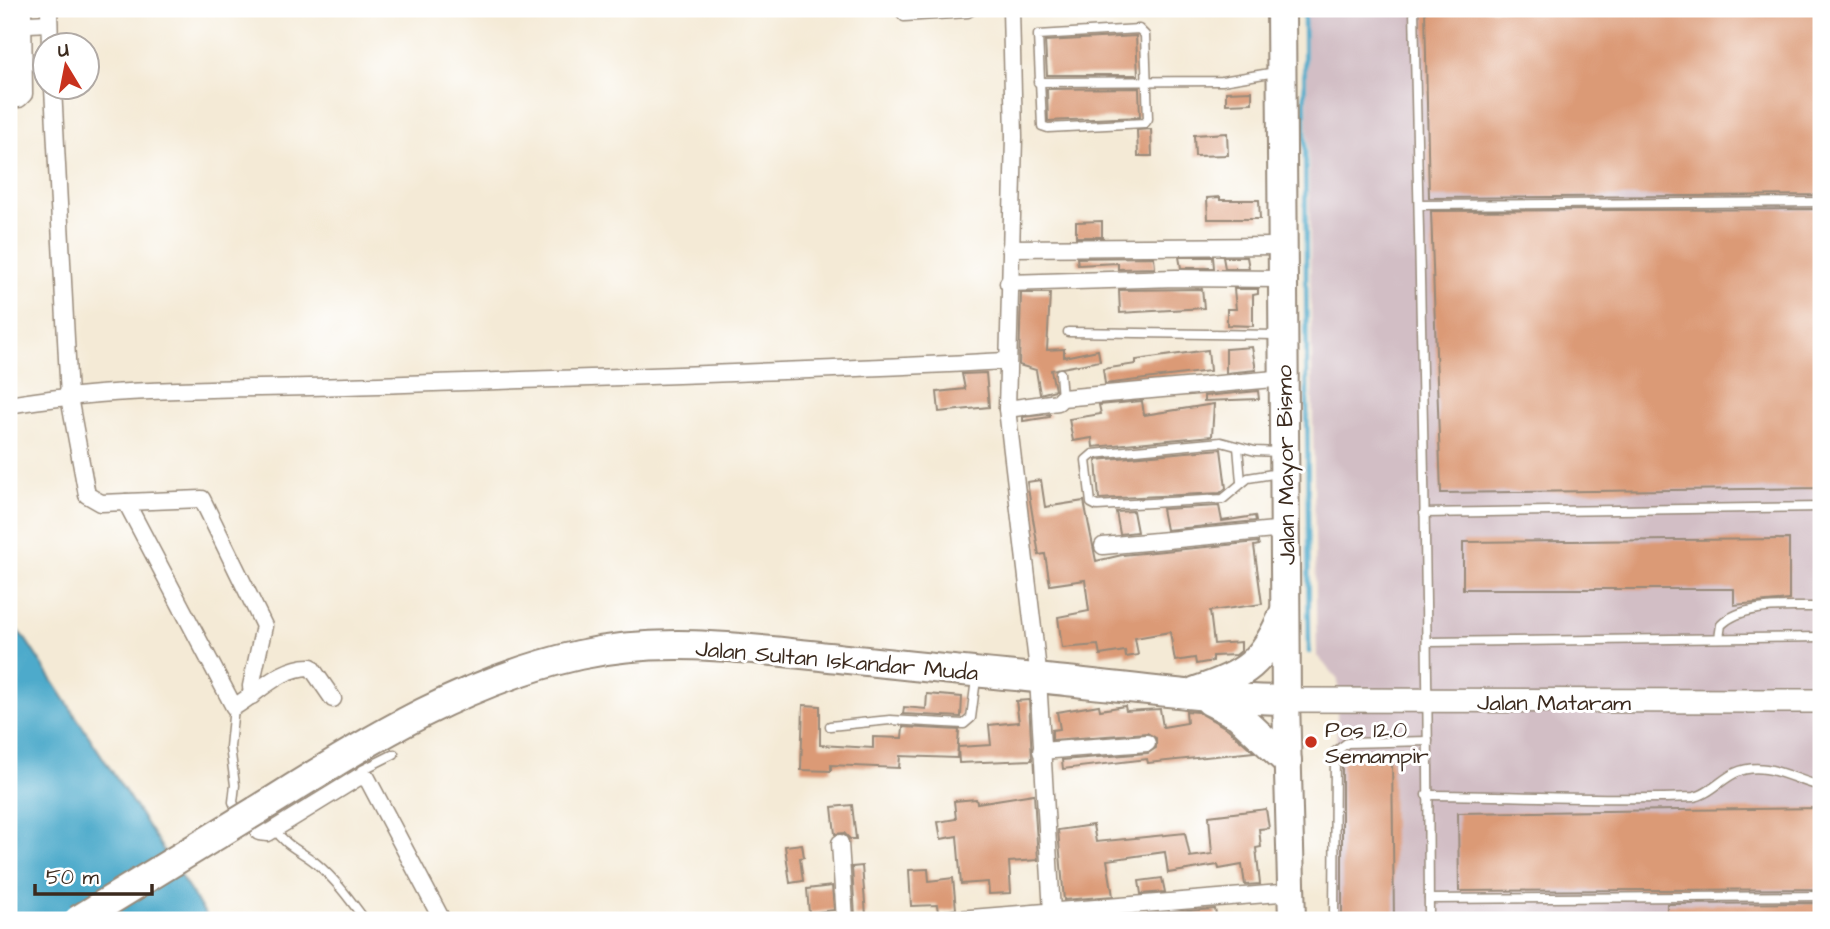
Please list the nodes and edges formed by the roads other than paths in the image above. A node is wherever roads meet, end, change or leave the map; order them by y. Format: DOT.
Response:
graph roads {
  1 [pos="897,9"];
  2 [pos="975,9"];
  3 [pos="1011,9"];
  4 [pos="1281,9"];
  5 [pos="1414,9"];
  6 [pos="49,16"];
  7 [pos="18,19"];
  8 [pos="1282,71"];
  9 [pos="1148,80"];
  10 [pos="1038,82"];
  11 [pos="9,99"];
  12 [pos="54,102"];
  13 [pos="1821,202"];
  14 [pos="1419,205"];
  15 [pos="1281,246"];
  16 [pos="1010,248"];
  17 [pos="1282,279"];
  18 [pos="1008,283"];
  19 [pos="1068,332"];
  20 [pos="1283,335"];
  21 [pos="1006,361"];
  22 [pos="1060,373"];
  23 [pos="1284,378"];
  24 [pos="69,397"];
  25 [pos="1062,398"];
  26 [pos="9,405"];
  27 [pos="1007,409"];
  28 [pos="1238,447"];
  29 [pos="1285,463"];
  30 [pos="1241,482"];
  31 [pos="126,502"];
  32 [pos="1821,507"];
  33 [pos="1424,513"];
  34 [pos="1286,529"];
  35 [pos="1103,547"];
  36 [pos="1286,606"];
  37 [pos="1821,607"];
  38 [pos="1821,637"];
  39 [pos="1718,638"];
  40 [pos="1428,642"];
  41 [pos="977,672"];
  42 [pos="1037,678"];
  43 [pos="1187,694"];
  44 [pos="252,696"];
  45 [pos="333,699"];
  46 [pos="1286,700"];
  47 [pos="1821,701"];
  48 [pos="1429,703"];
  49 [pos="234,707"];
  50 [pos="830,726"];
  51 [pos="1428,741"];
  52 [pos="1147,743"];
  53 [pos="1041,751"];
  54 [pos="394,754"];
  55 [pos="1287,761"];
  56 [pos="363,776"];
  57 [pos="1821,786"];
  58 [pos="1426,795"];
  59 [pos="263,824"];
  60 [pos="840,843"];
  61 [pos="1292,892"];
  62 [pos="1821,896"];
  63 [pos="1429,899"];
  64 [pos="1044,915"];
  65 [pos="78,920"];
  66 [pos="365,920"];
  67 [pos="442,920"];
  68 [pos="845,920"];
  69 [pos="946,920"];
  70 [pos="1292,920"];
  71 [pos="1334,920"];
  72 [pos="1429,920"];
  1 -- 2 [label="lane"];
  3 -- 16 [label="street"];
  4 -- 8 [label="highway, Jalan Mayor Bismo"];
  5 -- 14 [label="lane"];
  6 -- 7 [label="street"];
  7 -- 11 [label="street"];
  8 -- 9 [label="lane"];
  8 -- 15 [label="highway, Jalan Mayor Bismo"];
  9 -- 10 [label="lane"];
  9 -- 10 [label="lane"];
  9 -- 10 [label="lane"];
  12 -- 24 [label="street"];
  13 -- 14 [label="lane"];
  14 -- 33 [label="lane"];
  15 -- 16 [label="street"];
  15 -- 17 [label="highway, Jalan Mayor Bismo"];
  16 -- 18 [label="street"];
  17 -- 18 [label="street"];
  17 -- 20 [label="highway, Jalan Mayor Bismo"];
  18 -- 21 [label="street"];
  19 -- 20 [label="lane"];
  20 -- 23 [label="highway, Jalan Mayor Bismo"];
  21 -- 24 [label="street"];
  21 -- 27 [label="street"];
  22 -- 25 [label="lane"];
  23 -- 25 [label="street"];
  23 -- 29 [label="highway, Jalan Mayor Bismo"];
  24 -- 26 [label="street"];
  24 -- 31 [label="street"];
  25 -- 27 [label="street"];
  27 -- 42 [label="street"];
  28 -- 29 [label="lane"];
  28 -- 30 [label="lane"];
  28 -- 30 [label="lane"];
  29 -- 30 [label="lane"];
  29 -- 34 [label="highway, Jalan Mayor Bismo"];
  31 -- 44 [label="street"];
  31 -- 49 [label="street"];
  32 -- 33 [label="lane"];
  33 -- 40 [label="lane"];
  34 -- 35 [label="street"];
  34 -- 36 [label="highway, Jalan Mayor Bismo"];
  36 -- 43 [label="highway"];
  36 -- 46 [label="highway, Jalan Mayor Bismo"];
  37 -- 39 [label="lane"];
  38 -- 39 [label="lane"];
  39 -- 40 [label="lane"];
  40 -- 48 [label="lane"];
  41 -- 42 [label="highway, Jalan Sultan Iskandar Muda"];
  41 -- 50 [label="lane"];
  41 -- 59 [label="highway, Jalan Sultan Iskandar Muda"];
  42 -- 43 [label="highway, Jalan Sultan Iskandar Muda"];
  42 -- 53 [label="street"];
  43 -- 46 [label="highway, Jalan Sultan Iskandar Muda"];
  43 -- 55 [label="highway"];
  44 -- 45 [label="street"];
  44 -- 49 [label="street"];
  46 -- 48 [label="main road, Jalan Mataram"];
  46 -- 55 [label="main road, Jalan Mayor Bismo"];
  47 -- 48 [label="main road, Jalan Mataram"];
  48 -- 51 [label="lane"];
  49 -- 59 [label="lane"];
  51 -- 58 [label="lane"];
  51 -- 71 [label="lane"];
  52 -- 53 [label="street"];
  53 -- 64 [label="street"];
  54 -- 56 [label="lane"];
  55 -- 61 [label="main road, Jalan Mayor Bismo"];
  56 -- 59 [label="street"];
  56 -- 67 [label="street"];
  57 -- 58 [label="lane"];
  58 -- 63 [label="lane"];
  59 -- 65 [label="highway, Jalan Sultan Iskandar Muda, bridge"];
  59 -- 66 [label="lane"];
  60 -- 68 [label="street"];
  61 -- 64 [label="street"];
  61 -- 70 [label="main road, Jalan Mayor Bismo"];
  62 -- 63 [label="lane"];
  63 -- 72 [label="lane"];
  64 -- 69 [label="street"];
}
